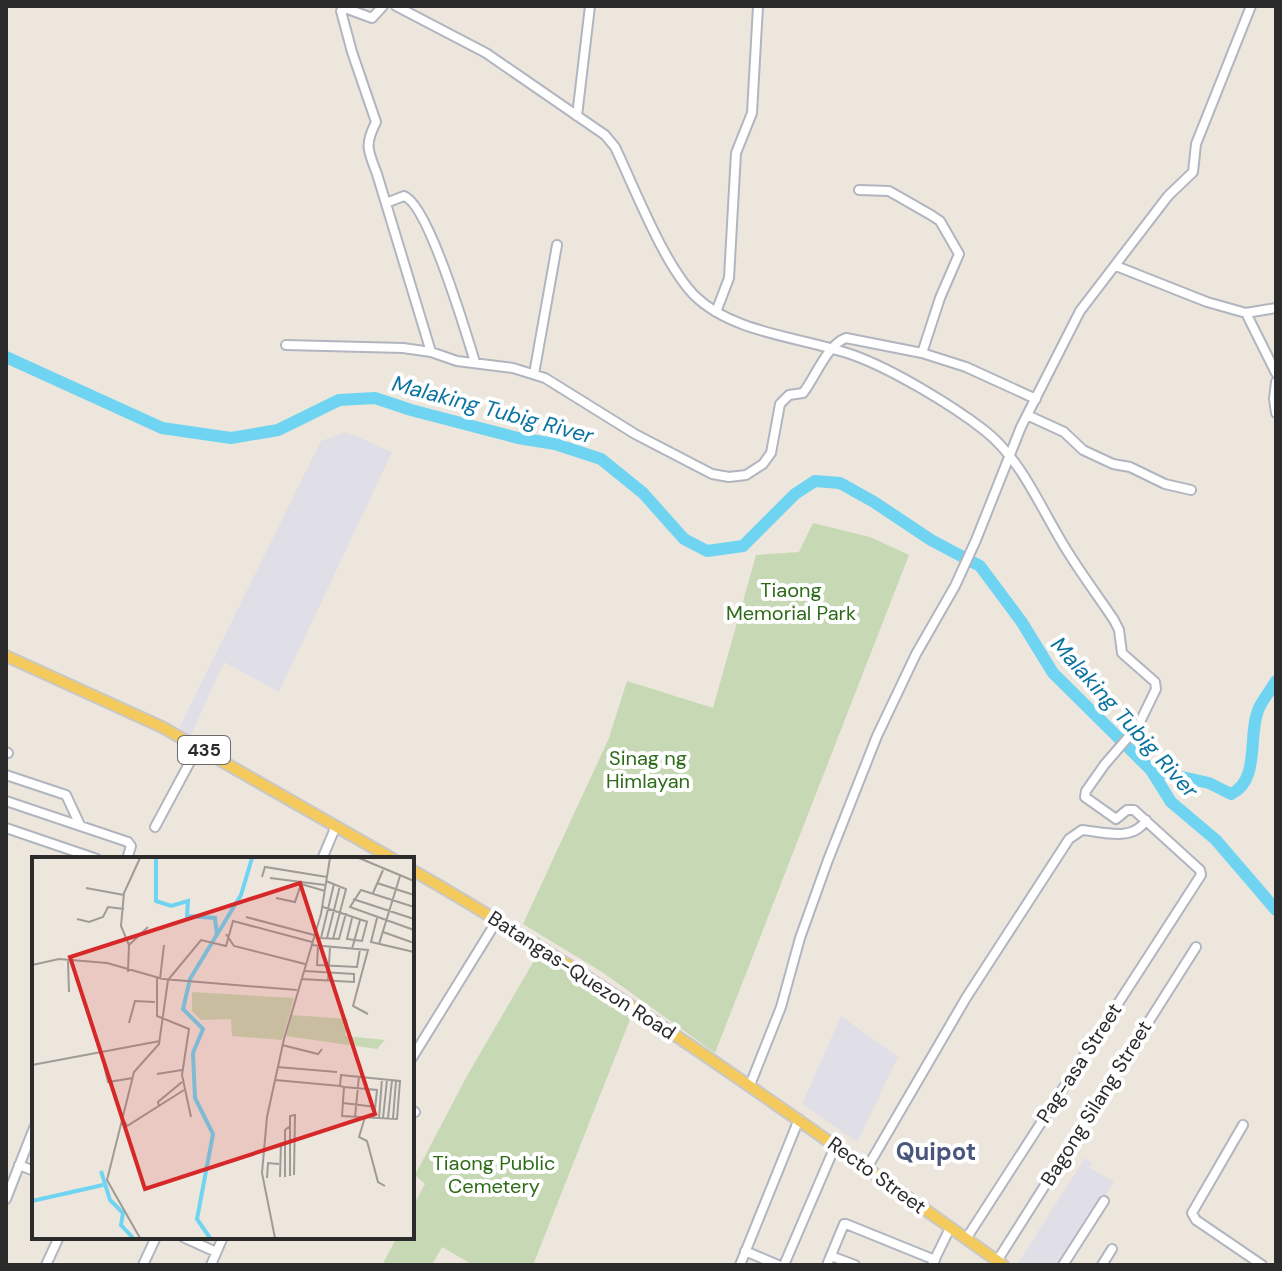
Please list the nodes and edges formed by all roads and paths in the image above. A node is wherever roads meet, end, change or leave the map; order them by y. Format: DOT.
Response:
graph roads {
  1 [pos="383,6"];
  2 [pos="396,6"];
  3 [pos="590,6"];
  4 [pos="758,6"];
  5 [pos="1251,6"];
  6 [pos="577,116"];
  7 [pos="859,190"];
  8 [pos="386,203"];
  9 [pos="557,245"];
  10 [pos="1116,266"];
  11 [pos="1276,308"];
  12 [pos="716,312"];
  13 [pos="1246,313"];
  14 [pos="286,345"];
  15 [pos="831,348"];
  16 [pos="431,352"];
  17 [pos="922,353"];
  18 [pos="475,362"];
  19 [pos="1276,373"];
  20 [pos="534,374"];
  21 [pos="1276,382"];
  22 [pos="1036,399"];
  23 [pos="1276,413"];
  24 [pos="1027,415"];
  25 [pos="1009,453"];
  26 [pos="1191,490"];
  27 [pos="6,656"];
  28 [pos="198,747"];
  29 [pos="6,775"];
  30 [pos="6,801"];
  31 [pos="1146,820"];
  32 [pos="80,825"];
  33 [pos="336,826"];
  34 [pos="155,827"];
  35 [pos="6,828"];
  36 [pos="91,857"];
  37 [pos="128,857"];
  38 [pos="323,857"];
  39 [pos="390,857"];
  40 [pos="414,871"];
  41 [pos="498,919"];
  42 [pos="1196,947"];
  43 [pos="414,1055"];
  44 [pos="750,1085"];
  45 [pos="799,1119"];
  46 [pos="1243,1125"];
  47 [pos="32,1133"];
  48 [pos="836,1144"];
  49 [pos="19,1165"];
  50 [pos="867,1168"];
  51 [pos="32,1170"];
  52 [pos="6,1199"];
  53 [pos="1104,1201"];
  54 [pos="950,1228"];
  55 [pos="58,1239"];
  56 [pos="155,1239"];
  57 [pos="187,1239"];
  58 [pos="222,1239"];
  59 [pos="966,1239"];
  60 [pos="1112,1249"];
  61 [pos="745,1251"];
  62 [pos="216,1252"];
  63 [pos="829,1260"];
  64 [pos="934,1262"];
  65 [pos="1000,1263"];
  66 [pos="46,1265"];
  67 [pos="143,1265"];
  68 [pos="211,1265"];
  69 [pos="740,1265"];
  70 [pos="781,1265"];
  71 [pos="855,1265"];
  72 [pos="1063,1265"];
  73 [pos="1102,1265"];
  74 [pos="1262,1265"];
  1 -- 8 [label="street"];
  2 -- 6 [label="street"];
  3 -- 6 [label="street"];
  4 -- 12 [label="street"];
  5 -- 10 [label="street"];
  6 -- 12 [label="street"];
  7 -- 17 [label="street"];
  8 -- 16 [label="street"];
  8 -- 18 [label="street"];
  9 -- 20 [label="street"];
  10 -- 13 [label="street"];
  10 -- 22 [label="street"];
  11 -- 13 [label="street"];
  12 -- 15 [label="street"];
  13 -- 19 [label="street"];
  14 -- 16 [label="street"];
  15 -- 17 [label="street"];
  15 -- 20 [label="street"];
  15 -- 25 [label="street"];
  16 -- 18 [label="street"];
  17 -- 22 [label="street"];
  18 -- 20 [label="street"];
  21 -- 23 [label="street"];
  22 -- 24 [label="street"];
  24 -- 25 [label="street"];
  24 -- 26 [label="street"];
  25 -- 31 [label="street"];
  25 -- 44 [label="street"];
  27 -- 28 [label="main road, 435"];
  28 -- 33 [label="main road, 435"];
  28 -- 34 [label="street"];
  29 -- 32 [label="street"];
  30 -- 32 [label="street"];
  31 -- 50 [label="street"];
  31 -- 59 [label="street, Pag-asa Street"];
  32 -- 37 [label="street"];
  33 -- 38 [label="street"];
  33 -- 39 [label="main road, 435"];
  35 -- 36 [label="street"];
  40 -- 41 [label="main road, Batangas-Quezon Road"];
  41 -- 43 [label="street"];
  41 -- 44 [label="main road, Batangas-Quezon Road"];
  42 -- 65 [label="street, Bagong Silang Street"];
  44 -- 45 [label="main road, Recto Street"];
  45 -- 48 [label="main road, Recto Street"];
  45 -- 61 [label="street"];
  46 -- 74 [label="street"];
  47 -- 49 [label="street"];
  48 -- 50 [label="main road, Recto Street"];
  48 -- 70 [label="street"];
  49 -- 51 [label="street"];
  49 -- 52 [label="street"];
  50 -- 54 [label="main road, Recto Street"];
  53 -- 72 [label="street"];
  54 -- 59 [label="main road, Recto Street"];
  54 -- 64 [label="street"];
  55 -- 66 [label="street"];
  56 -- 67 [label="street"];
  57 -- 62 [label="street"];
  58 -- 62 [label="street"];
  59 -- 65 [label="main road, Recto Street"];
  60 -- 73 [label="street"];
  61 -- 69 [label="street"];
  61 -- 70 [label="street"];
  62 -- 68 [label="street"];
  63 -- 64 [label="street"];
  63 -- 71 [label="street"];
}
